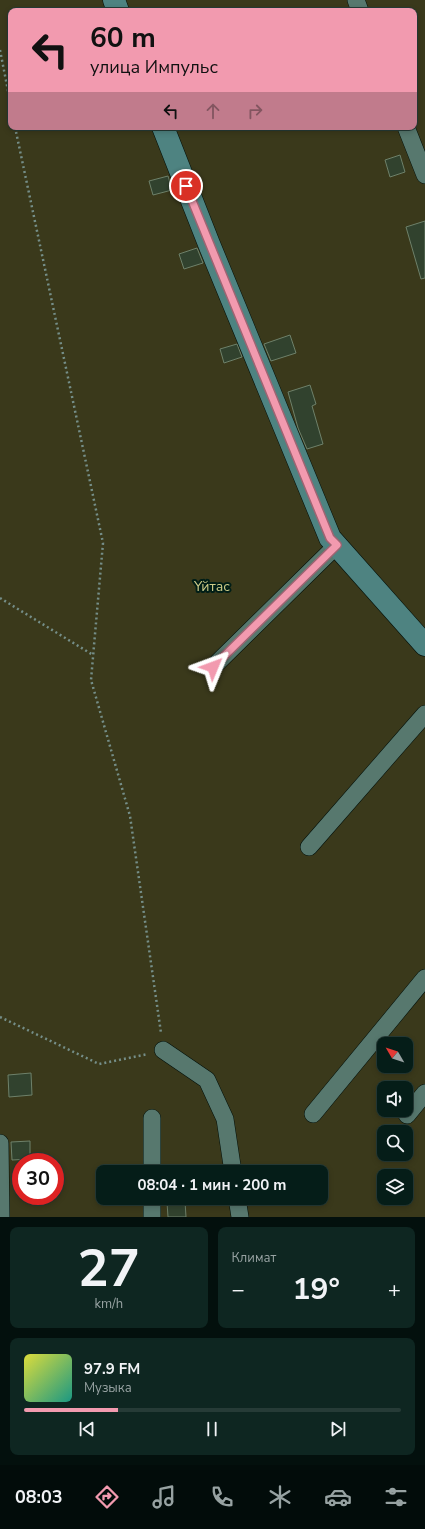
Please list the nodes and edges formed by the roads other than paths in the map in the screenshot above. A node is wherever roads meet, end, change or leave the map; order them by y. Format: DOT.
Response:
graph roads {
  1 [pos="164,130"];
  2 [pos="407,130"];
  3 [pos="425,175"];
  4 [pos="337,545"];
  5 [pos="425,645"];
  6 [pos="213,667"];
  7 [pos="425,714"];
  8 [pos="309,847"];
  9 [pos="425,978"];
  10 [pos="163,1050"];
  11 [pos="425,1093"];
  12 [pos="413,1108"];
  13 [pos="313,1114"];
  14 [pos="152,1118"];
  15 [pos="0,1143"];
  16 [pos="152,1165"];
  17 [pos="232,1165"];
  18 [pos="152,1205"];
  19 [pos="238,1205"];
  20 [pos="1,1217"];
  21 [pos="152,1217"];
  22 [pos="240,1217"];
  1 -- 4 [label="street"];
  2 -- 3 [label="street"];
  4 -- 5 [label="street"];
  4 -- 6 [label="street"];
  7 -- 8 [label="street"];
  9 -- 13 [label="street"];
  10 -- 17 [label="street"];
  11 -- 12 [label="street"];
  14 -- 16 [label="street"];
  15 -- 20 [label="street"];
  18 -- 21 [label="street"];
  19 -- 22 [label="street"];
}
